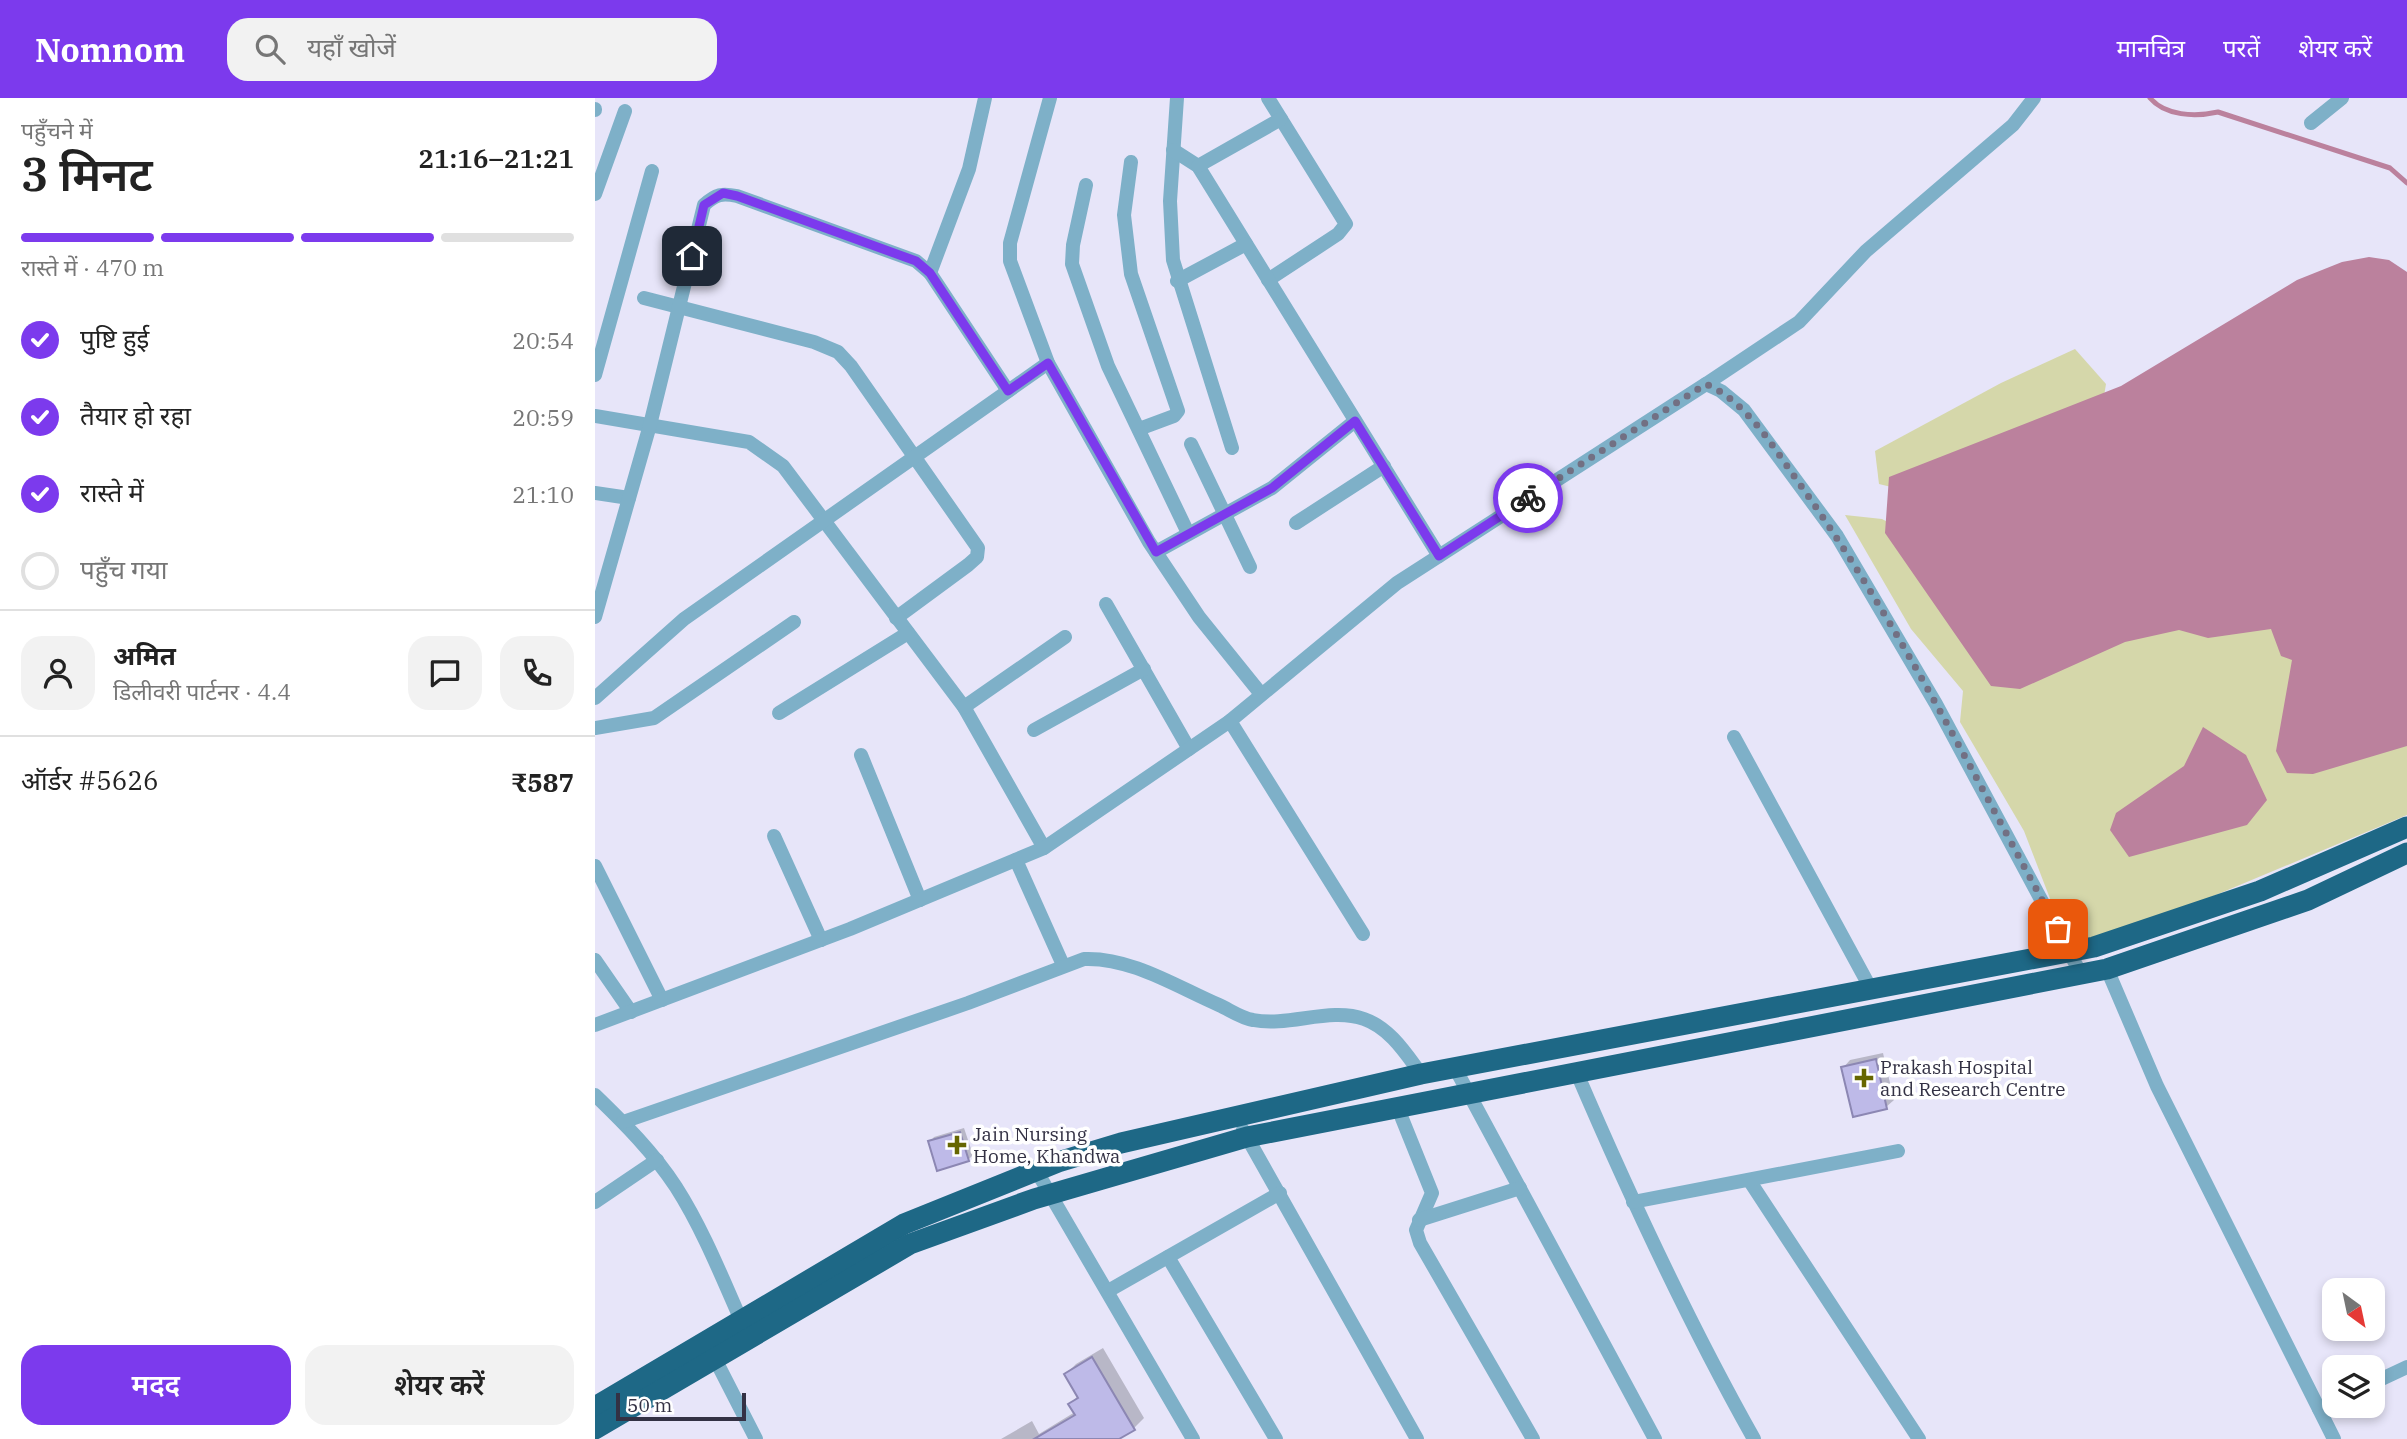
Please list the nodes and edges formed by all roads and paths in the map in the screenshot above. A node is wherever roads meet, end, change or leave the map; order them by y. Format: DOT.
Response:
graph roads {
  1 [pos="985,98"];
  2 [pos="1050,98"];
  3 [pos="1177,98"];
  4 [pos="1268,98"];
  5 [pos="2034,98"];
  6 [pos="2342,98"];
  7 [pos="625,111"];
  8 [pos="1281,119"];
  9 [pos="2311,123"];
  10 [pos="1173,150"];
  11 [pos="1131,162"];
  12 [pos="1198,166"];
  13 [pos="652,171"];
  14 [pos="1086,185"];
  15 [pos="595,194"];
  16 [pos="1246,244"];
  17 [pos="930,273"];
  18 [pos="1268,280"];
  19 [pos="1177,281"];
  20 [pos="644,298"];
  21 [pos="680,307"];
  22 [pos="1048,363"];
  23 [pos="595,375"];
  24 [pos="1706,384"];
  25 [pos="1008,391"];
  26 [pos="595,416"];
  27 [pos="1355,421"];
  28 [pos="650,425"];
  29 [pos="1139,429"];
  30 [pos="1191,444"];
  31 [pos="1232,448"];
  32 [pos="916,456"];
  33 [pos="1384,466"];
  34 [pos="595,493"];
  35 [pos="629,498"];
  36 [pos="1224,514"];
  37 [pos="824,521"];
  38 [pos="1296,523"];
  39 [pos="1188,533"];
  40 [pos="1156,552"];
  41 [pos="1439,556"];
  42 [pos="1250,568"];
  43 [pos="1106,604"];
  44 [pos="595,617"];
  45 [pos="896,618"];
  46 [pos="794,622"];
  47 [pos="908,633"];
  48 [pos="1065,637"];
  49 [pos="1144,669"];
  50 [pos="597,692"];
  51 [pos="1261,694"];
  52 [pos="964,707"];
  53 [pos="779,713"];
  54 [pos="1230,721"];
  55 [pos="595,728"];
  56 [pos="1034,730"];
  57 [pos="1734,737"];
  58 [pos="1189,749"];
  59 [pos="861,755"];
  60 [pos="2407,827"];
  61 [pos="774,836"];
  62 [pos="1044,848"];
  63 [pos="2407,853"];
  64 [pos="1016,860"];
  65 [pos="595,866"];
  66 [pos="920,900"];
  67 [pos="1363,934"];
  68 [pos="821,940"];
  69 [pos="2070,951"];
  70 [pos="595,960"];
  71 [pos="1063,965"];
  72 [pos="2107,969"];
  73 [pos="2081,974"];
  74 [pos="1871,989"];
  75 [pos="662,1000"];
  76 [pos="631,1012"];
  77 [pos="595,1025"];
  78 [pos="1455,1068"];
  79 [pos="1576,1072"];
  80 [pos="1421,1074"];
  81 [pos="1469,1092"];
  82 [pos="595,1095"];
  83 [pos="1397,1107"];
  84 [pos="1235,1117"];
  85 [pos="623,1122"];
  86 [pos="1247,1137"];
  87 [pos="1898,1152"];
  88 [pos="657,1160"];
  89 [pos="1036,1170"];
  90 [pos="1749,1180"];
  91 [pos="1520,1188"];
  92 [pos="1280,1193"];
  93 [pos="1051,1194"];
  94 [pos="595,1202"];
  95 [pos="1633,1202"];
  96 [pos="922,1217"];
  97 [pos="1419,1220"];
  98 [pos="931,1237"];
  99 [pos="1168,1257"];
  100 [pos="1108,1291"];
  101 [pos="745,1328"];
  102 [pos="714,1357"];
  103 [pos="2407,1367"];
  104 [pos="2385,1377"];
  105 [pos="595,1407"];
  106 [pos="2322,1408"];
  107 [pos="2319,1409"];
  108 [pos="595,1429"];
  109 [pos="757,1439"];
  110 [pos="1193,1439"];
  111 [pos="1276,1439"];
  112 [pos="1417,1439"];
  113 [pos="1533,1439"];
  114 [pos="1655,1439"];
  115 [pos="1754,1439"];
  116 [pos="1919,1439"];
  117 [pos="2334,1439"];
  1 -- 17 [label="street"];
  2 -- 22 [label="street"];
  3 -- 10 [label="street"];
  4 -- 8 [label="street"];
  5 -- 24 [label="street"];
  6 -- 9 [label="street"];
  7 -- 15 [label="street"];
  8 -- 12 [label="street"];
  8 -- 18 [label="street"];
  10 -- 12 [label="street"];
  10 -- 19 [label="street"];
  11 -- 29 [label="street"];
  12 -- 16 [label="street"];
  13 -- 23 [label="street"];
  14 -- 29 [label="street"];
  16 -- 18 [label="street"];
  16 -- 19 [label="street"];
  17 -- 21 [label="street"];
  17 -- 25 [label="street"];
  18 -- 27 [label="street"];
  19 -- 31 [label="street"];
  20 -- 21 [label="street"];
  21 -- 28 [label="street"];
  21 -- 32 [label="street"];
  22 -- 25 [label="street"];
  22 -- 40 [label="street"];
  24 -- 41 [label="street"];
  24 -- 69 [label="street"];
  25 -- 32 [label="street"];
  26 -- 28 [label="street"];
  27 -- 33 [label="street"];
  27 -- 36 [label="street"];
  28 -- 35 [label="street"];
  28 -- 37 [label="street"];
  29 -- 39 [label="street"];
  30 -- 36 [label="street"];
  32 -- 37 [label="street"];
  32 -- 45 [label="street"];
  33 -- 38 [label="street"];
  33 -- 41 [label="street"];
  34 -- 35 [label="street"];
  35 -- 44 [label="street"];
  36 -- 39 [label="street"];
  36 -- 42 [label="street"];
  37 -- 45 [label="street"];
  37 -- 50 [label="street"];
  39 -- 40 [label="street"];
  40 -- 51 [label="street"];
  41 -- 51 [label="street"];
  43 -- 49 [label="street"];
  45 -- 47 [label="street"];
  46 -- 55 [label="street"];
  47 -- 52 [label="street"];
  47 -- 53 [label="street"];
  48 -- 52 [label="street"];
  49 -- 56 [label="street"];
  49 -- 58 [label="street"];
  51 -- 54 [label="street"];
  52 -- 62 [label="street"];
  54 -- 58 [label="street"];
  54 -- 67 [label="street"];
  57 -- 74 [label="street"];
  58 -- 62 [label="street"];
  59 -- 66 [label="street"];
  60 -- 69 [label="highway"];
  61 -- 68 [label="street"];
  62 -- 64 [label="street"];
  63 -- 72 [label="highway"];
  64 -- 66 [label="street"];
  64 -- 71 [label="street"];
  65 -- 75 [label="street"];
  66 -- 68 [label="street"];
  68 -- 75 [label="street"];
  69 -- 73 [label="street"];
  69 -- 74 [label="highway"];
  70 -- 76 [label="street"];
  71 -- 80 [label="street"];
  71 -- 85 [label="street"];
  72 -- 73 [label="highway"];
  72 -- 107 [label="street"];
  73 -- 79 [label="highway"];
  74 -- 78 [label="highway"];
  75 -- 76 [label="street"];
  76 -- 77 [label="street"];
  78 -- 80 [label="highway"];
  78 -- 81 [label="street"];
  79 -- 81 [label="highway"];
  79 -- 95 [label="street"];
  80 -- 84 [label="highway"];
  81 -- 83 [label="highway"];
  81 -- 91 [label="street"];
  82 -- 85 [label="street"];
  83 -- 86 [label="highway"];
  83 -- 97 [label="street"];
  84 -- 86 [label="street"];
  84 -- 89 [label="highway"];
  85 -- 88 [label="street"];
  86 -- 92 [label="street"];
  86 -- 93 [label="highway"];
  87 -- 90 [label="street"];
  88 -- 94 [label="street"];
  88 -- 101 [label="street"];
  89 -- 93 [label="street"];
  89 -- 96 [label="highway"];
  90 -- 95 [label="street"];
  90 -- 116 [label="street"];
  91 -- 97 [label="street"];
  91 -- 114 [label="street"];
  92 -- 99 [label="street"];
  92 -- 112 [label="street"];
  93 -- 98 [label="highway"];
  93 -- 100 [label="street"];
  95 -- 115 [label="street"];
  96 -- 98 [label="highway"];
  96 -- 101 [label="highway"];
  97 -- 113 [label="street"];
  98 -- 101 [label="highway"];
  99 -- 100 [label="street"];
  99 -- 111 [label="street"];
  100 -- 110 [label="street"];
  101 -- 102 [label="highway"];
  101 -- 105 [label="highway"];
  102 -- 108 [label="highway"];
  102 -- 109 [label="street"];
  103 -- 104 [label="street"];
  106 -- 107 [label="street"];
  107 -- 117 [label="street"];
}
